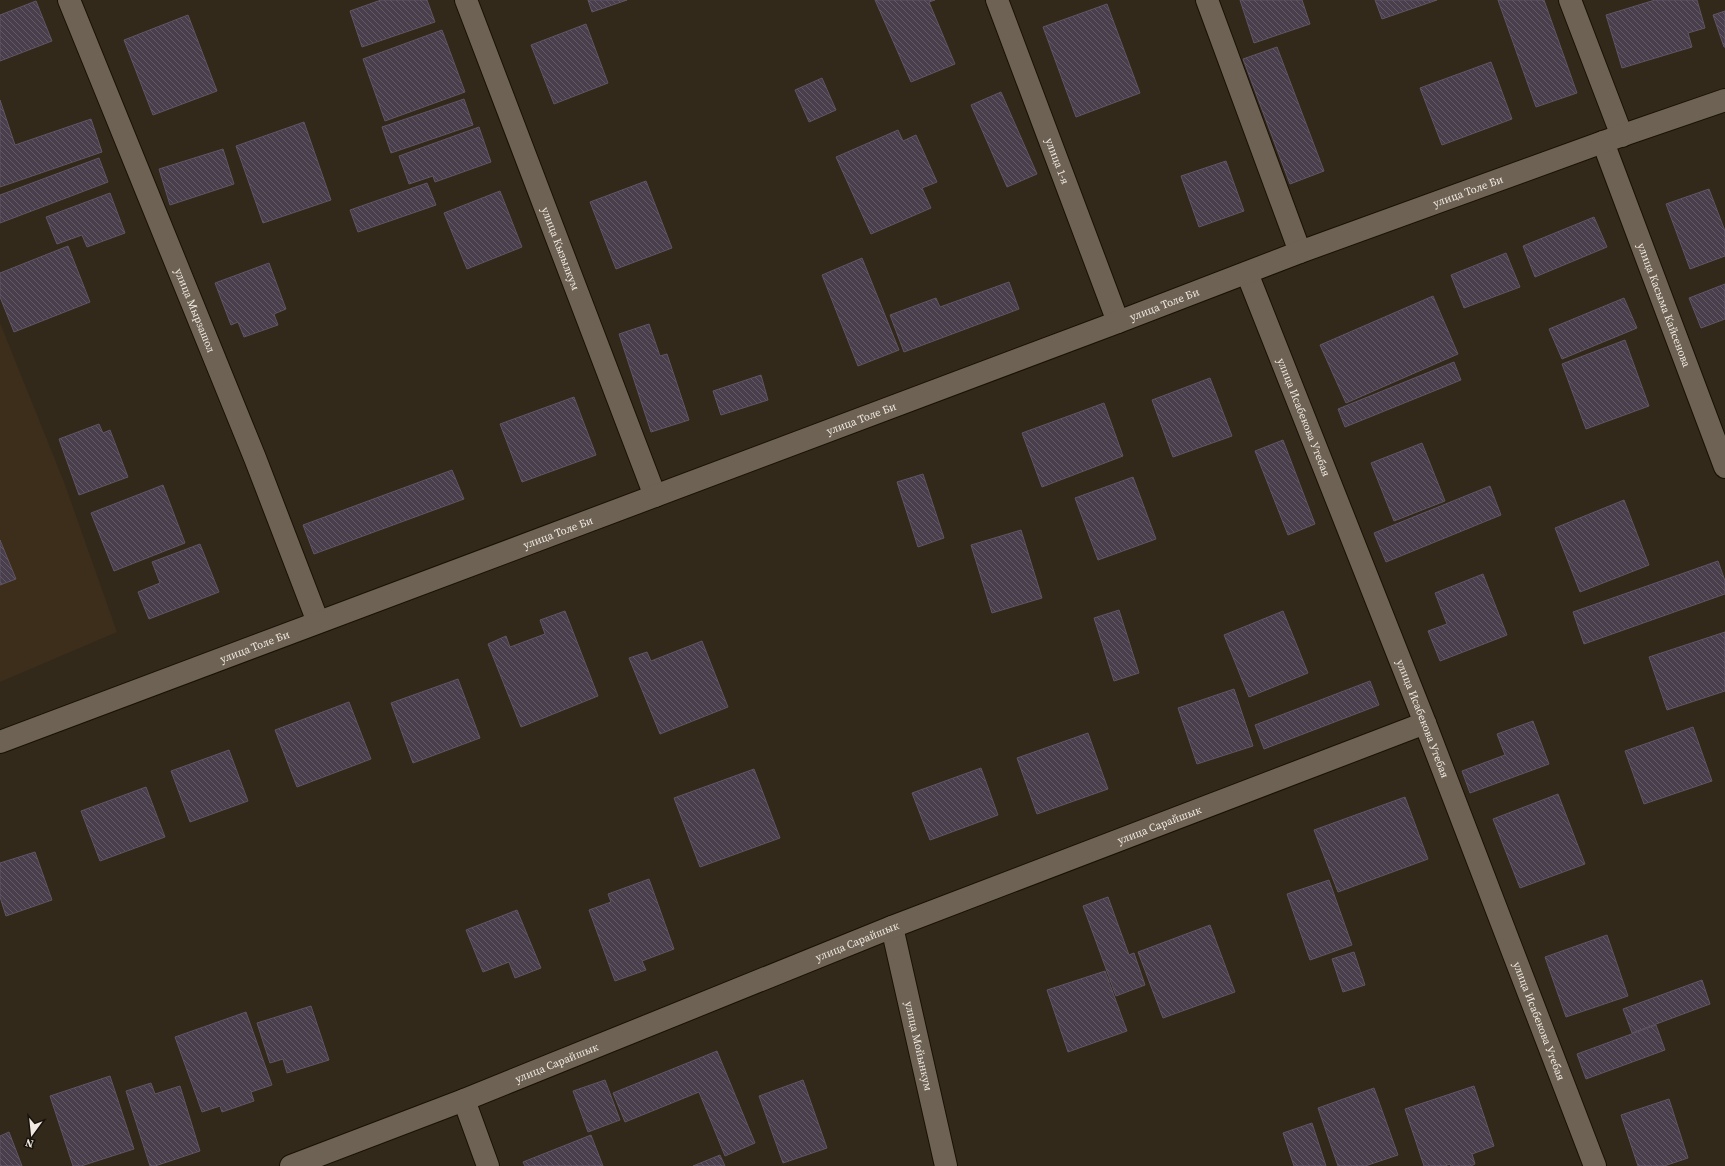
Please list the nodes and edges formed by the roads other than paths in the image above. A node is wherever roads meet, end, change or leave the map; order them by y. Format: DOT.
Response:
graph roads {
  1 [pos="69,0"];
  2 [pos="466,0"];
  3 [pos="998,0"];
  4 [pos="1207,0"];
  5 [pos="1570,0"];
  6 [pos="1725,100"];
  7 [pos="1613,139"];
  8 [pos="1300,252"];
  9 [pos="1247,273"];
  10 [pos="1118,322"];
  11 [pos="1725,467"];
  12 [pos="655,496"];
  13 [pos="318,622"];
  14 [pos="1426,723"];
  15 [pos="0,742"];
  16 [pos="892,927"];
  17 [pos="464,1100"];
  18 [pos="291,1166"];
  19 [pos="488,1166"];
  20 [pos="946,1166"];
  21 [pos="1595,1166"];
  1 -- 13 [label="street, улица Мырзашол"];
  2 -- 12 [label="street, улица Кызылкум"];
  3 -- 10 [label="street, улица 1-я"];
  4 -- 8 [label="street"];
  5 -- 7 [label="street, улица Касыма Кайсенова"];
  6 -- 7 [label="street, улица Толе Би"];
  7 -- 8 [label="street, улица Толе Би"];
  7 -- 11 [label="street, улица Касыма Кайсенова"];
  8 -- 9 [label="street, улица Толе Би"];
  9 -- 10 [label="street, улица Толе Би"];
  9 -- 14 [label="street, улица Исабекова Утебая"];
  10 -- 12 [label="street, улица Толе Би"];
  12 -- 13 [label="street, улица Толе Би"];
  13 -- 15 [label="street, улица Толе Би"];
  14 -- 16 [label="street, улица Сарайшык"];
  14 -- 21 [label="street, улица Исабекова Утебая"];
  16 -- 17 [label="street, улица Сарайшык"];
  16 -- 20 [label="street, улица Мойынкум"];
  17 -- 18 [label="street, улица Сарайшык"];
  17 -- 19 [label="street"];
}
